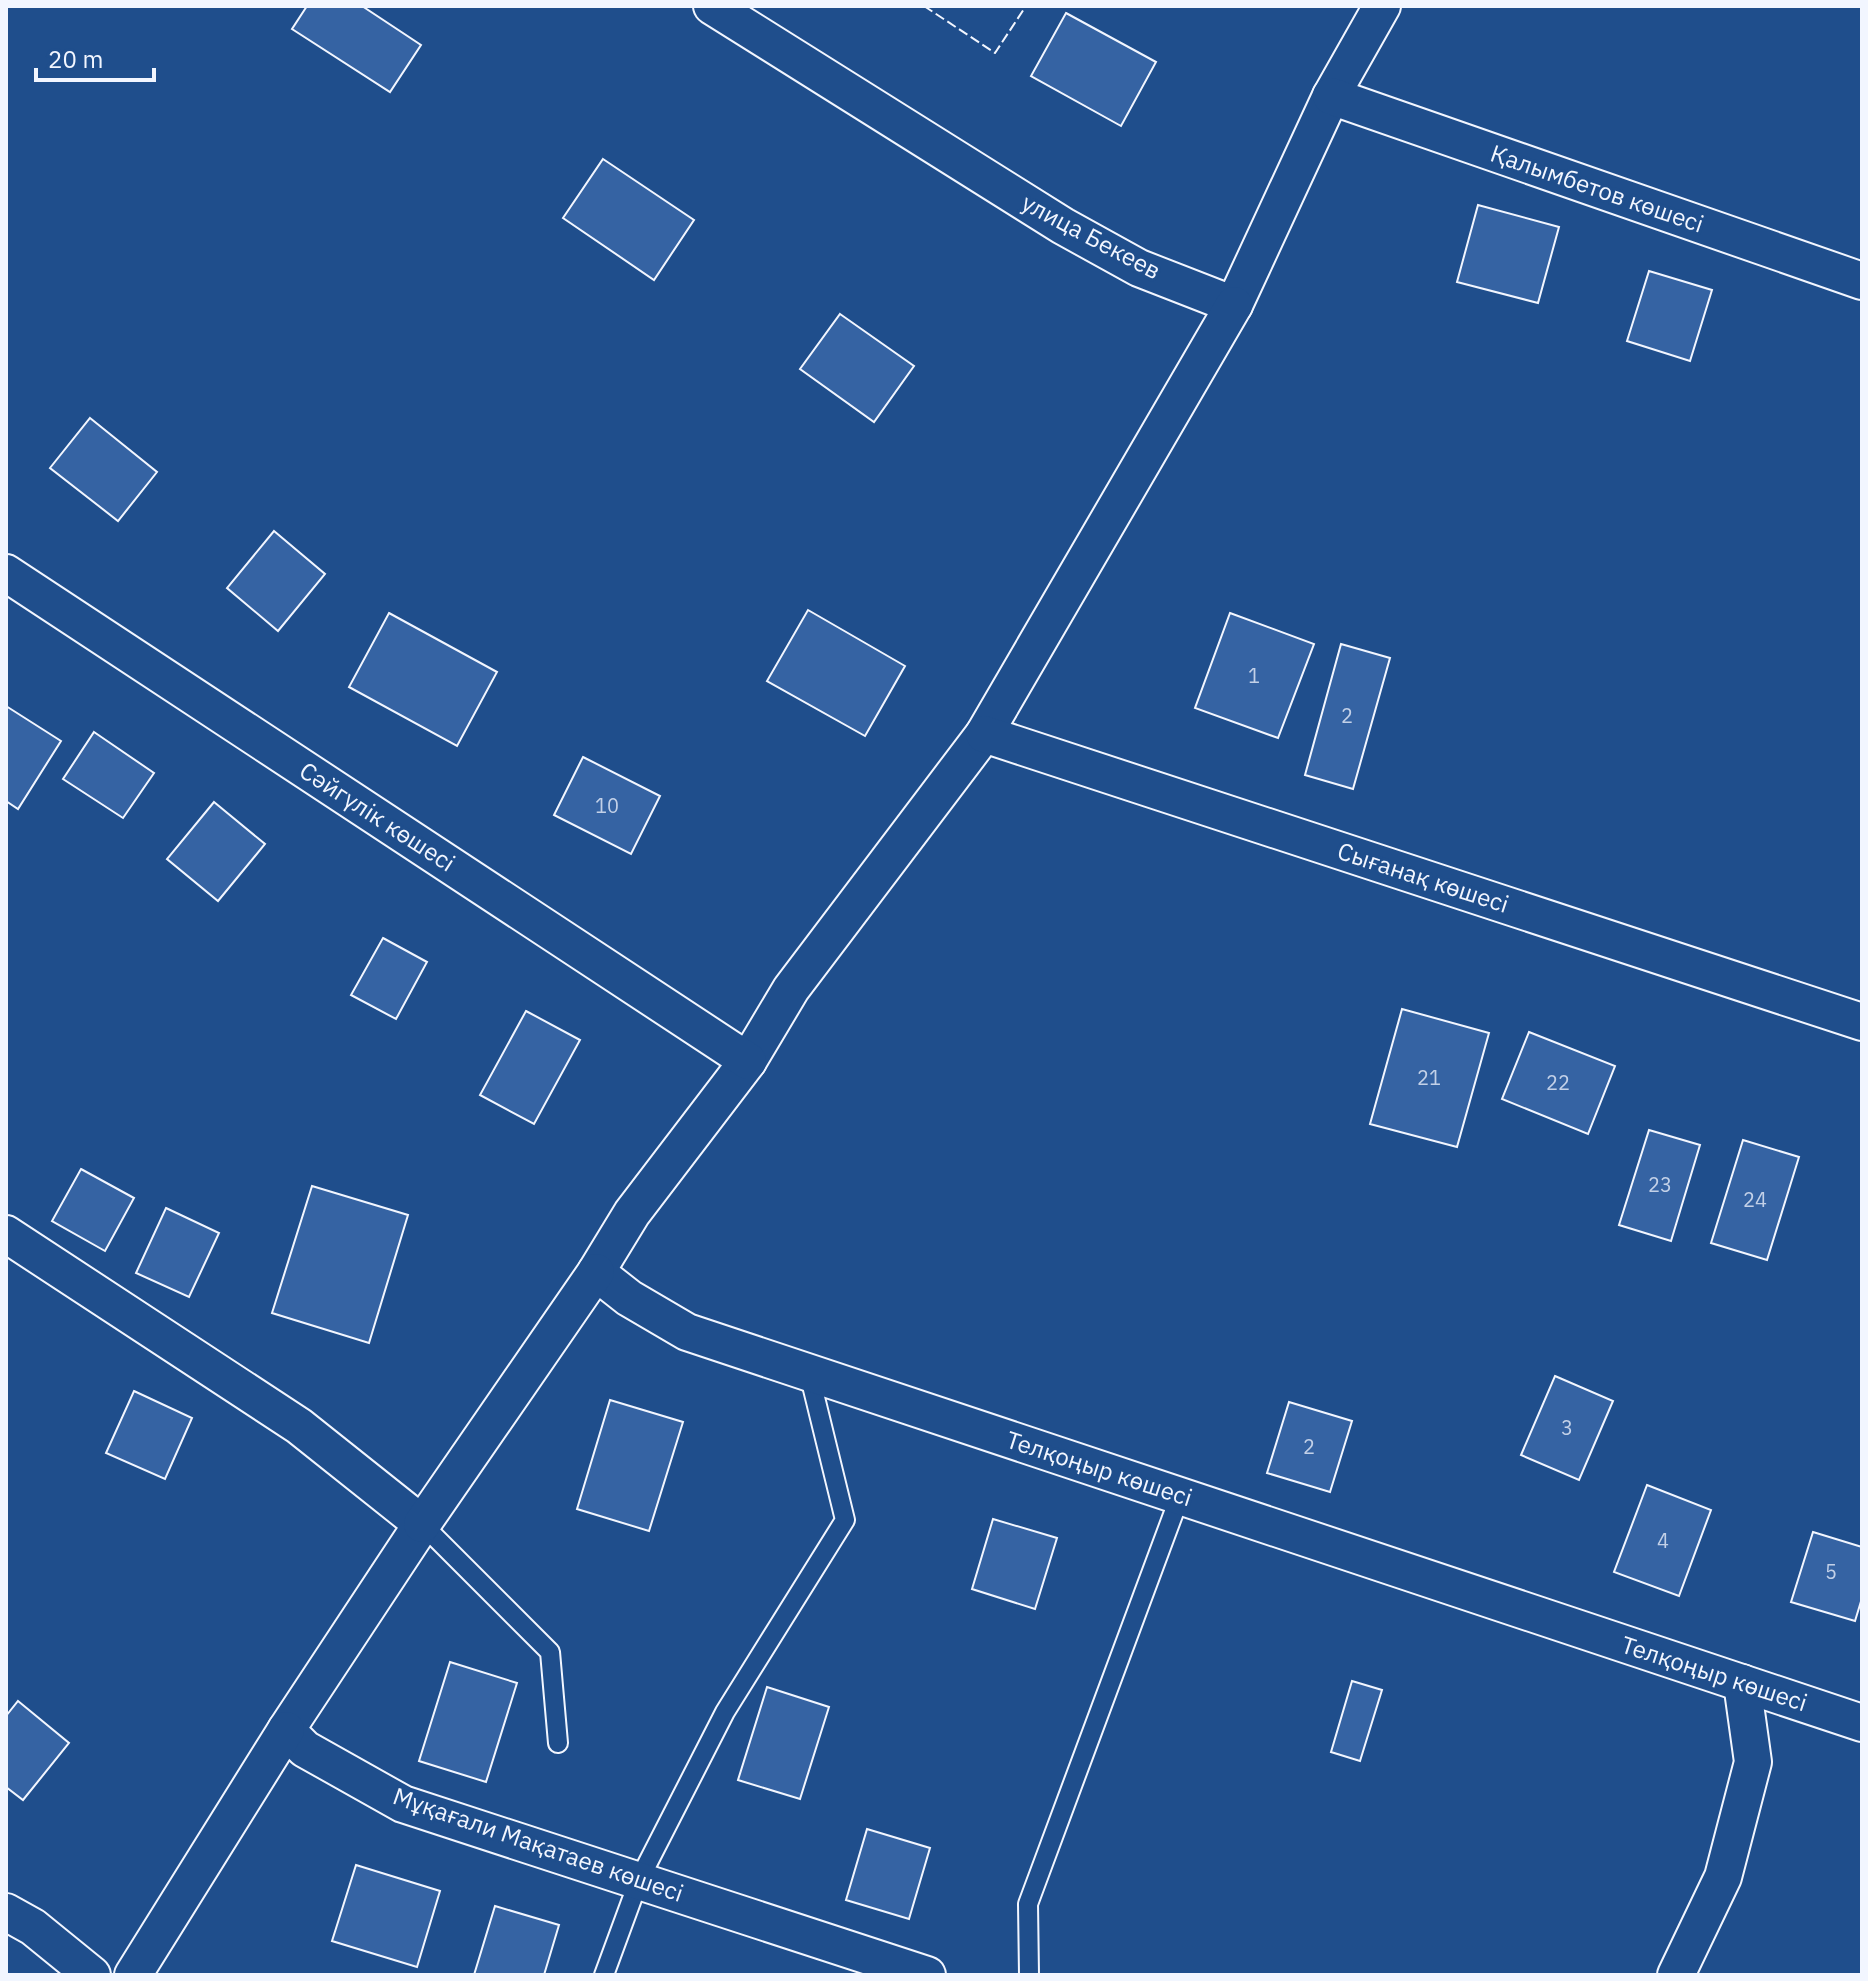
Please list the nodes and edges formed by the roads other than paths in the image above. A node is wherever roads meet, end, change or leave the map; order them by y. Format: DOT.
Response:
graph roads {
  1 [pos="712,6"];
  2 [pos="1382,6"];
  3 [pos="1331,96"];
  4 [pos="1862,281"];
  5 [pos="1234,305"];
  6 [pos="6,573"];
  7 [pos="984,734"];
  8 [pos="1862,1022"];
  9 [pos="748,1061"];
  10 [pos="6,1234"];
  11 [pos="596,1272"];
  12 [pos="809,1373"];
  13 [pos="1180,1496"];
  14 [pos="422,1524"];
  15 [pos="1742,1683"];
  16 [pos="1862,1723"];
  17 [pos="286,1730"];
  18 [pos="558,1743"];
  19 [pos="639,1880"];
  20 [pos="6,1912"];
  21 [pos="92,1975"];
  22 [pos="133,1975"];
  23 [pos="604,1975"];
  24 [pos="927,1975"];
  25 [pos="1029,1975"];
  26 [pos="1676,1975"];
  1 -- 5 [label="street, улица Бекеев"];
  2 -- 3 [label="street"];
  3 -- 4 [label="street, Қалымбетов көшесі"];
  3 -- 5 [label="street"];
  5 -- 7 [label="street"];
  6 -- 9 [label="street, Сәйгүлік көшесі"];
  7 -- 8 [label="street, Сығанақ көшесі"];
  7 -- 9 [label="street"];
  9 -- 11 [label="street"];
  10 -- 14 [label="street"];
  11 -- 12 [label="street, Телқоңыр көшесі"];
  11 -- 14 [label="street"];
  12 -- 13 [label="street, Телқоңыр көшесі"];
  12 -- 19 [label="lane"];
  13 -- 15 [label="street, Телқоңыр көшесі"];
  13 -- 25 [label="lane"];
  14 -- 17 [label="street"];
  14 -- 18 [label="lane"];
  15 -- 16 [label="street, Телқоңыр көшесі"];
  15 -- 26 [label="street"];
  17 -- 19 [label="street, Мұқағали Мақатаев көшесі"];
  17 -- 22 [label="street"];
  19 -- 23 [label="lane"];
  19 -- 24 [label="street, Мұқағали Мақатаев көшесі"];
  20 -- 21 [label="street"];
}
